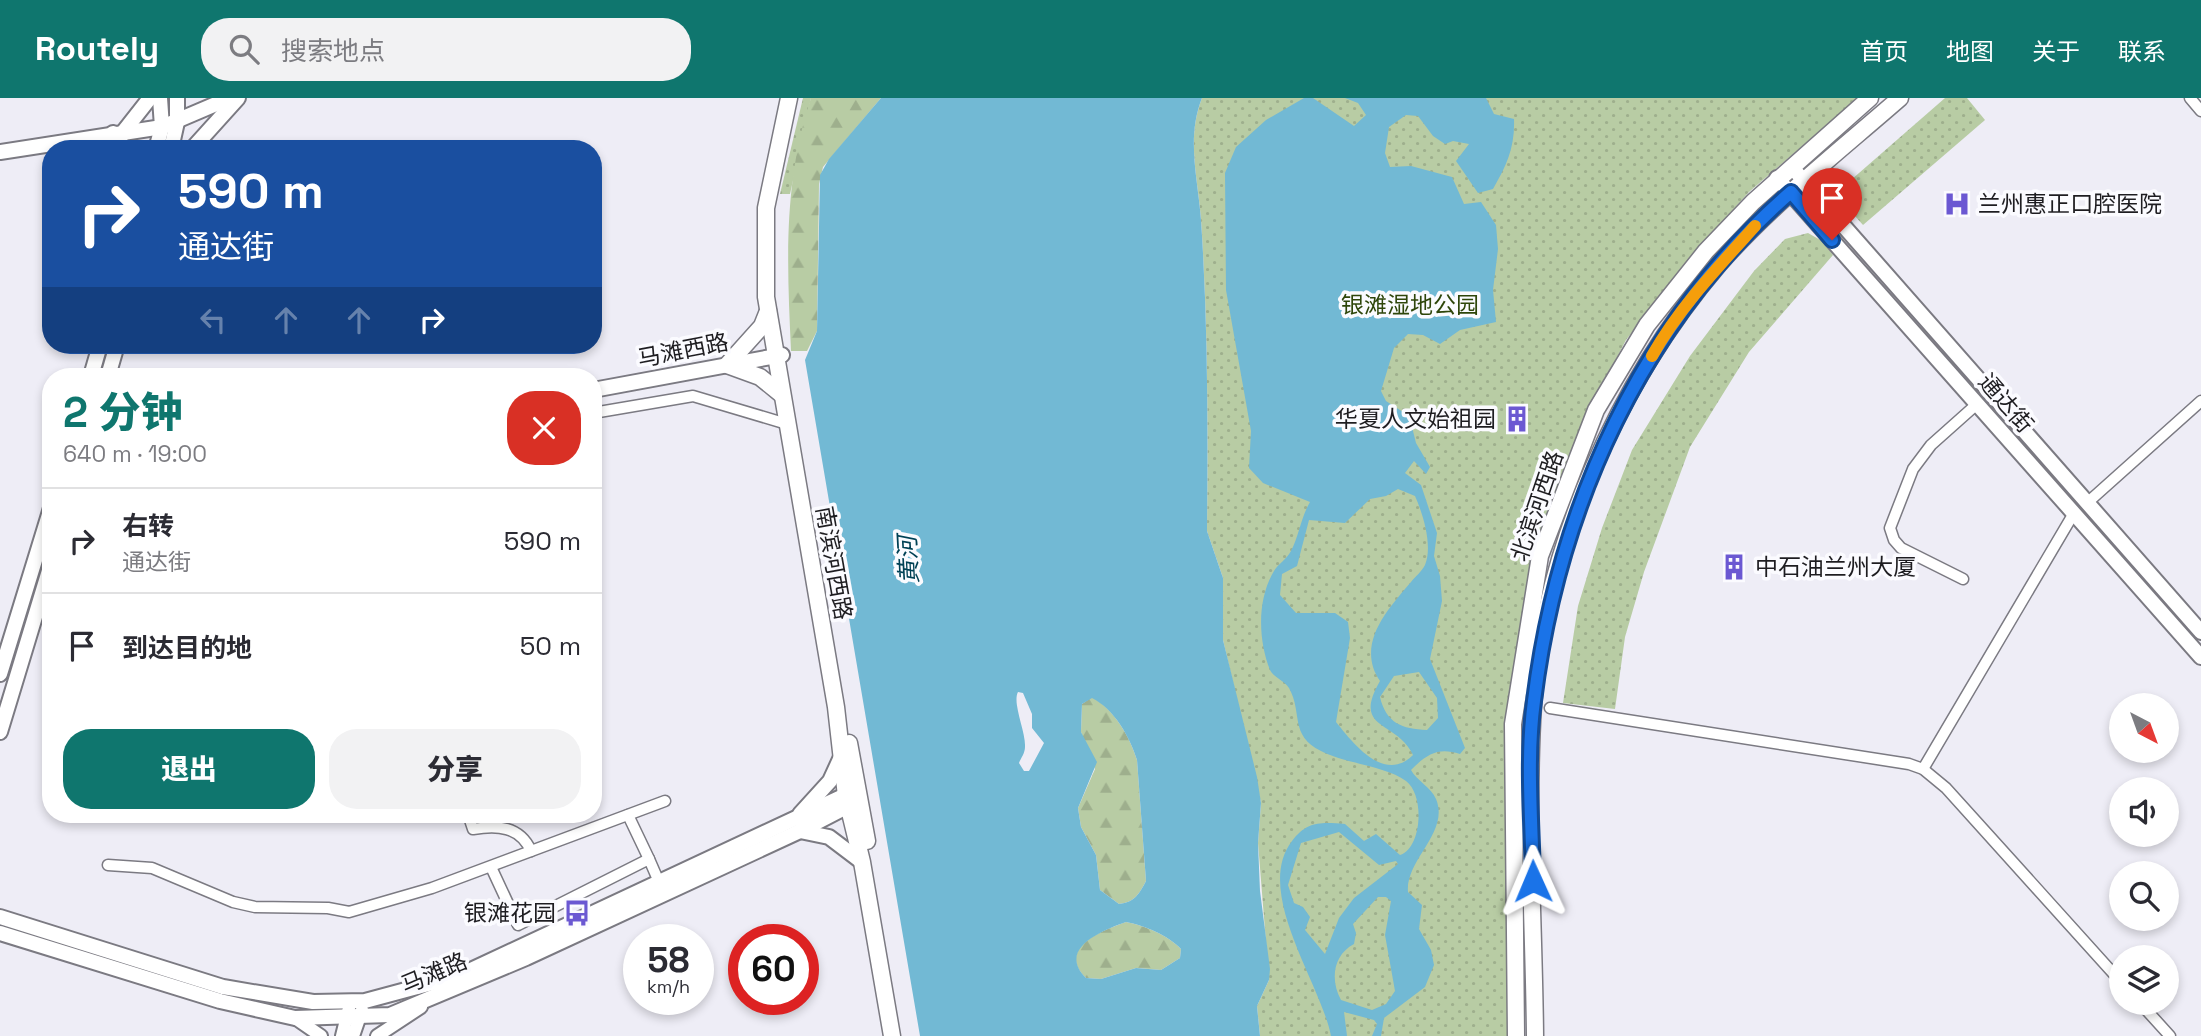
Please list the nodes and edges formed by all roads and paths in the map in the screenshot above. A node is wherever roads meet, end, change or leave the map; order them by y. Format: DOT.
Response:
graph roads {
  1 [pos="150,98"];
  2 [pos="160,98"];
  3 [pos="177,98"];
  4 [pos="230,98"];
  5 [pos="238,98"];
  6 [pos="789,98"];
  7 [pos="796,98"];
  8 [pos="1870,98"];
  9 [pos="1899,98"];
  10 [pos="2190,98"];
  11 [pos="206,99"];
  12 [pos="2201,111"];
  13 [pos="177,122"];
  14 [pos="162,127"];
  15 [pos="118,132"];
  16 [pos="71,140"];
  17 [pos="122,140"];
  18 [pos="158,140"];
  19 [pos="173,140"];
  20 [pos="200,140"];
  21 [pos="42,145"];
  22 [pos="0,152"];
  23 [pos="1791,166"];
  24 [pos="1777,178"];
  25 [pos="1804,181"];
  26 [pos="1791,192"];
  27 [pos="768,311"];
  28 [pos="778,356"];
  29 [pos="727,365"];
  30 [pos="602,388"];
  31 [pos="781,394"];
  32 [pos="2201,401"];
  33 [pos="1977,404"];
  34 [pos="602,411"];
  35 [pos="787,424"];
  36 [pos="2087,503"];
  37 [pos="2074,513"];
  38 [pos="42,537"];
  39 [pos="1963,579"];
  40 [pos="42,594"];
  41 [pos="2201,632"];
  42 [pos="2201,657"];
  43 [pos="0,674"];
  44 [pos="1549,708"];
  45 [pos="0,732"];
  46 [pos="841,757"];
  47 [pos="1923,769"];
  48 [pos="853,797"];
  49 [pos="665,801"];
  50 [pos="628,816"];
  51 [pos="471,823"];
  52 [pos="797,825"];
  53 [pos="531,851"];
  54 [pos="649,859"];
  55 [pos="862,862"];
  56 [pos="108,865"];
  57 [pos="491,867"];
  58 [pos="659,882"];
  59 [pos="0,917"];
  60 [pos="0,933"];
  61 [pos="2109,969"];
  62 [pos="431,1000"];
  63 [pos="358,1001"];
  64 [pos="2151,1015"];
  65 [pos="353,1017"];
  66 [pos="295,1018"];
  67 [pos="321,1036"];
  68 [pos="342,1036"];
  69 [pos="354,1036"];
  70 [pos="377,1036"];
  71 [pos="892,1036"];
  72 [pos="899,1036"];
  73 [pos="1516,1036"];
  74 [pos="1535,1036"];
  75 [pos="2170,1036"];
  1 -- 15 [label="main road"];
  2 -- 14 [label="main road"];
  3 -- 13 [label="main road"];
  4 -- 13 [label="main road"];
  5 -- 20 [label="main road"];
  6 -- 27 [label="main road, 南滨河西路"];
  7 -- 28 [label="main road, 南滨河西路"];
  8 -- 23 [label="main road, 北滨河西路"];
  9 -- 25 [label="main road, 北滨河西路"];
  10 -- 12 [label="street"];
  11 -- 13 [label="main road"];
  13 -- 14 [label="main road"];
  13 -- 19 [label="main road"];
  14 -- 15 [label="main road"];
  14 -- 18 [label="main road"];
  15 -- 16 [label="main road"];
  15 -- 17 [label="main road"];
  21 -- 22 [label="main road"];
  23 -- 24 [label="main road, 北滨河西路"];
  23 -- 25 [label="main road, 通达街"];
  24 -- 26 [label="main road, 通达街"];
  24 -- 73 [label="main road, 北滨河西路"];
  25 -- 26 [label="main road, 北滨河西路"];
  25 -- 36 [label="main road, 通达街"];
  26 -- 33 [label="main road, 通达街"];
  26 -- 74 [label="main road, 北滨河西路"];
  27 -- 28 [label="main road, 南滨河西路"];
  27 -- 29 [label="main road"];
  28 -- 29 [label="main road, 马滩西路"];
  28 -- 31 [label="main road, 南滨河西路"];
  28 -- 48 [label="main road, 南滨河西路"];
  29 -- 30 [label="main road, 马滩西路"];
  29 -- 31 [label="main road"];
  31 -- 35 [label="main road, 南滨河西路"];
  32 -- 36 [label="street"];
  33 -- 37 [label="main road, 通达街"];
  33 -- 39 [label="street"];
  34 -- 35 [label="street"];
  35 -- 46 [label="main road, 南滨河西路"];
  36 -- 41 [label="main road, 通达街"];
  37 -- 42 [label="main road, 通达街"];
  37 -- 47 [label="street"];
  38 -- 43 [label="main road"];
  40 -- 45 [label="main road"];
  44 -- 47 [label="street"];
  46 -- 48 [label="main road, 南滨河西路"];
  46 -- 52 [label="main road"];
  47 -- 61 [label="street"];
  48 -- 52 [label="main road, 马滩路"];
  48 -- 55 [label="main road, 南滨河西路"];
  48 -- 72 [label="main road, 南滨河西路"];
  49 -- 50 [label="street"];
  50 -- 53 [label="street"];
  50 -- 54 [label="street"];
  51 -- 53 [label="street"];
  52 -- 55 [label="main road"];
  52 -- 58 [label="main road, 马滩路"];
  52 -- 62 [label="main road, 马滩路"];
  53 -- 57 [label="street"];
  54 -- 57 [label="street"];
  54 -- 58 [label="street"];
  55 -- 71 [label="main road, 南滨河西路"];
  56 -- 57 [label="street"];
  58 -- 63 [label="main road, 马滩路"];
  59 -- 63 [label="main road, 马滩路"];
  60 -- 66 [label="main road, 马滩路"];
  62 -- 65 [label="main road, 马滩路"];
  62 -- 70 [label="street"];
  63 -- 65 [label="street"];
  64 -- 75 [label="street"];
  65 -- 66 [label="main road, 马滩路"];
  65 -- 68 [label="street"];
  65 -- 69 [label="street"];
  66 -- 67 [label="street"];
}
